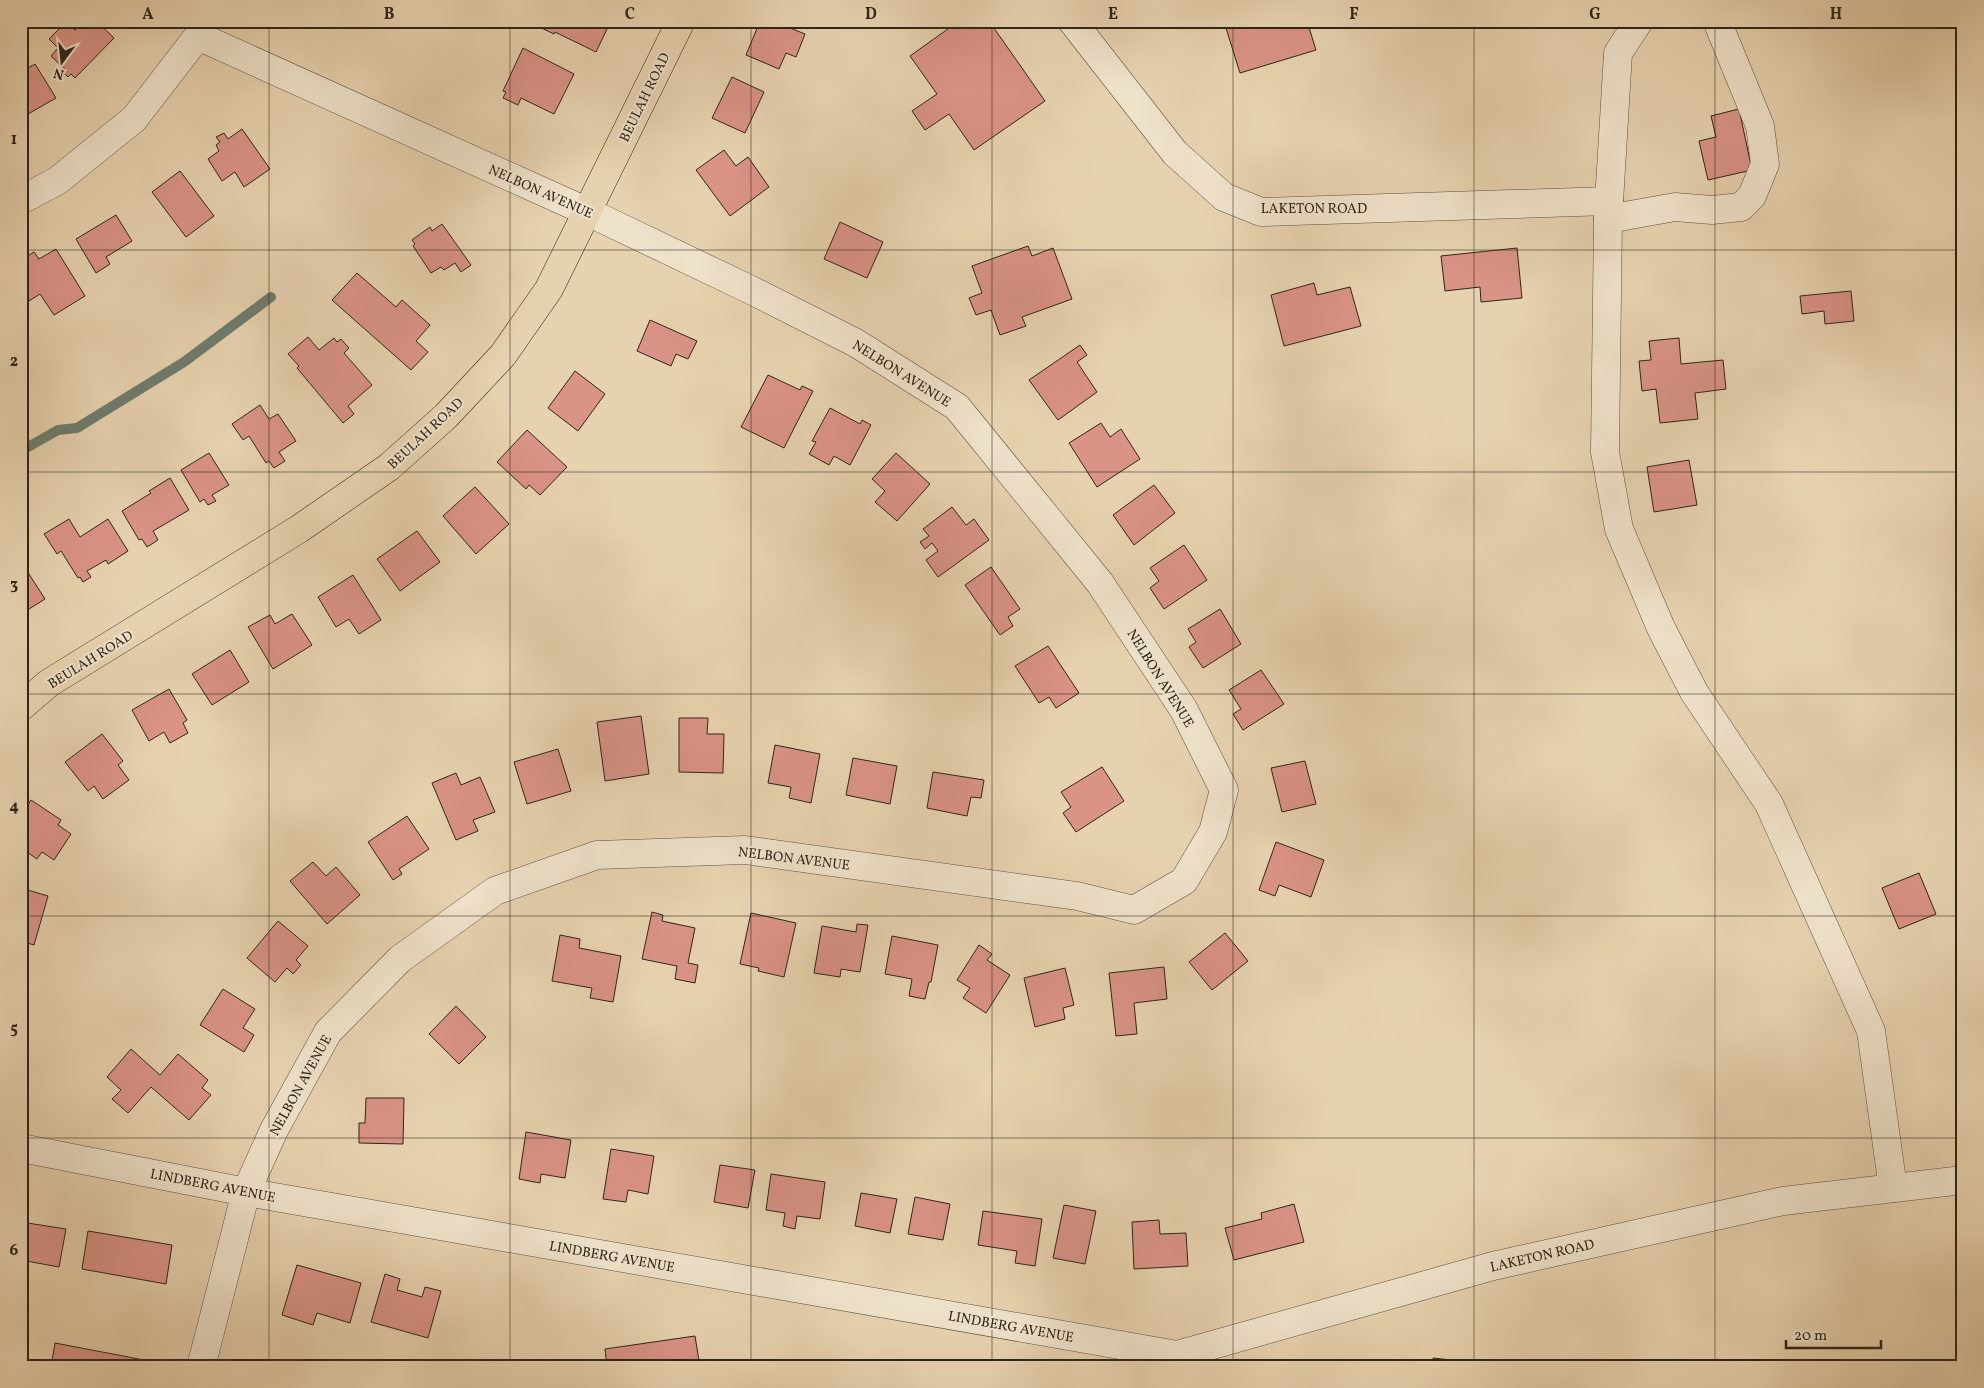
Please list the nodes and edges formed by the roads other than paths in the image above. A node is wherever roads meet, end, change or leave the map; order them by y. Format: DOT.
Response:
graph roads {
  1 [pos="681,21"];
  2 [pos="1072,21"];
  3 [pos="1639,21"];
  4 [pos="1717,21"];
  5 [pos="201,29"];
  6 [pos="21,200"];
  7 [pos="1608,210"];
  8 [pos="588,212"];
  9 [pos="21,707"];
  10 [pos="21,1148"];
  11 [pos="1963,1180"];
  12 [pos="1893,1188"];
  13 [pos="246,1192"];
  14 [pos="1177,1355"];
  15 [pos="201,1367"];
  16 [pos="1128,1367"];
  17 [pos="1202,1367"];
  1 -- 8 [label="main road, BEULAH ROAD"];
  2 -- 7 [label="street, LAKETON ROAD"];
  3 -- 7 [label="street"];
  4 -- 7 [label="street, LAKETON ROAD"];
  5 -- 6 [label="street"];
  5 -- 8 [label="street, NELBON AVENUE"];
  7 -- 12 [label="street"];
  8 -- 9 [label="main road, BEULAH ROAD"];
  8 -- 13 [label="street, NELBON AVENUE"];
  10 -- 13 [label="street, LINDBERG AVENUE"];
  11 -- 12 [label="street, LAKETON ROAD"];
  12 -- 14 [label="street, LAKETON ROAD"];
  13 -- 14 [label="street, LINDBERG AVENUE"];
  13 -- 15 [label="street, NELBON AVENUE"];
  14 -- 16 [label="street, LAKETON ROAD"];
  14 -- 17 [label="street, LINDBERG AVENUE"];
}
